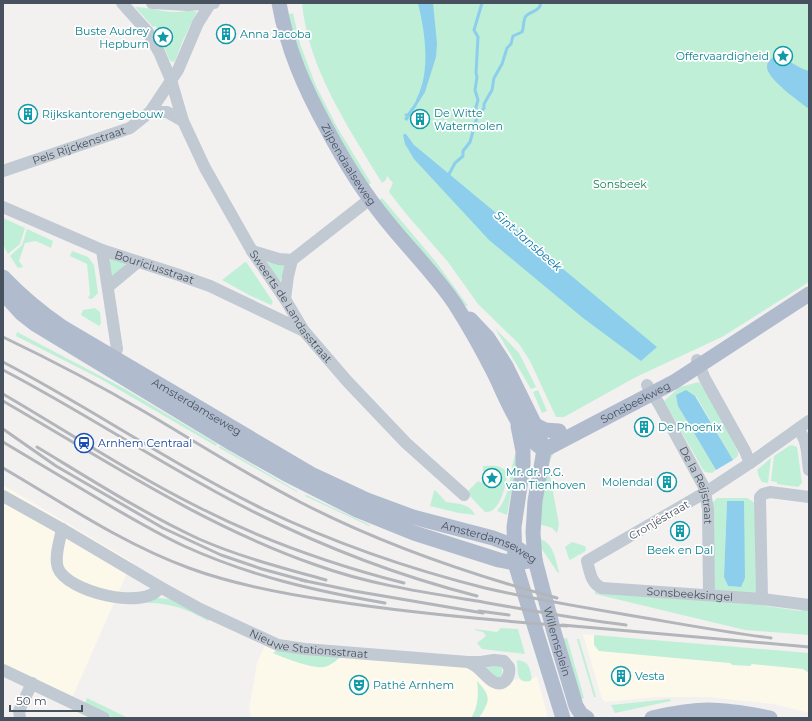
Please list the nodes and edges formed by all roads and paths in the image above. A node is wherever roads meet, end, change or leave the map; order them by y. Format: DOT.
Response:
graph roads {
  1 [pos="122,3"];
  2 [pos="152,3"];
  3 [pos="279,3"];
  4 [pos="213,4"];
  5 [pos="171,80"];
  6 [pos="150,112"];
  7 [pos="183,121"];
  8 [pos="3,171"];
  9 [pos="370,199"];
  10 [pos="3,207"];
  11 [pos="102,250"];
  12 [pos="252,251"];
  13 [pos="292,260"];
  14 [pos="138,262"];
  15 [pos="3,277"];
  16 [pos="108,287"];
  17 [pos="3,293"];
  18 [pos="809,294"];
  19 [pos="285,299"];
  20 [pos="455,304"];
  21 [pos="304,331"];
  22 [pos="115,353"];
  23 [pos="98,363"];
  24 [pos="698,363"];
  25 [pos="649,389"];
  26 [pos="517,419"];
  27 [pos="809,421"];
  28 [pos="535,425"];
  29 [pos="798,429"];
  30 [pos="559,431"];
  31 [pos="538,445"];
  32 [pos="750,463"];
  33 [pos="523,466"];
  34 [pos="809,470"];
  35 [pos="706,492"];
  36 [pos="464,495"];
  37 [pos="3,496"];
  38 [pos="809,497"];
  39 [pos="514,527"];
  40 [pos="62,529"];
  41 [pos="493,538"];
  42 [pos="514,546"];
  43 [pos="535,560"];
  44 [pos="586,561"];
  45 [pos="515,563"];
  46 [pos="160,587"];
  47 [pos="709,595"];
  48 [pos="762,599"];
  49 [pos="809,605"];
  50 [pos="468,662"];
  51 [pos="3,670"];
  52 [pos="32,683"];
  53 [pos="668,716"];
  54 [pos="20,718"];
  55 [pos="104,718"];
  56 [pos="563,718"];
  57 [pos="588,718"];
  58 [pos="652,718"];
  59 [pos="770,718"];
  1 -- 5 [label="street, Sweerts de Landasstraat"];
  2 -- 4 [label="street"];
  3 -- 9 [label="main road, Zijpendaalseweg"];
  4 -- 5 [label="street, Pels Rijckenstraat"];
  5 -- 6 [label="street, Pels Rijckenstraat"];
  5 -- 7 [label="street, Sweerts de Landasstraat"];
  6 -- 7 [label="street"];
  6 -- 8 [label="street, Pels Rijckenstraat"];
  7 -- 12 [label="street, Sweerts de Landasstraat"];
  9 -- 13 [label="street"];
  9 -- 20 [label="main road, Zijpendaalseweg"];
  10 -- 11 [label="street, Bouriciusstraat"];
  11 -- 14 [label="street, Bouriciusstraat"];
  11 -- 16 [label="street"];
  12 -- 13 [label="street"];
  12 -- 19 [label="street, Sweerts de Landasstraat"];
  13 -- 19 [label="street"];
  14 -- 16 [label="street"];
  14 -- 21 [label="street, Bouriciusstraat"];
  15 -- 22 [label="main road, Amsterdamseweg"];
  16 -- 22 [label="street"];
  17 -- 23 [label="main road, Amsterdamseweg"];
  18 -- 24 [label="main road, Sonsbeekweg"];
  19 -- 21 [label="street, Sweerts de Landasstraat"];
  20 -- 26 [label="main road, Zijpendaalseweg"];
  20 -- 28 [label="main road, Zijpendaalseweg"];
  21 -- 36 [label="street, Sweerts de Landasstraat"];
  22 -- 23 [label="main road"];
  22 -- 41 [label="main road, Amsterdamseweg"];
  23 -- 45 [label="main road, Amsterdamseweg"];
  24 -- 25 [label="main road, Sonsbeekweg"];
  24 -- 32 [label="street"];
  25 -- 30 [label="main road, Sonsbeekweg"];
  25 -- 31 [label="main road, Sonsbeekweg"];
  25 -- 35 [label="street, De la Reijstraat"];
  26 -- 31 [label="main road, Zijpendaalseweg"];
  26 -- 33 [label="main road, Zijpendaalseweg"];
  27 -- 29 [label="street, Cronjéstraat"];
  28 -- 30 [label="main road"];
  28 -- 31 [label="main road, Zijpendaalseweg"];
  29 -- 32 [label="street, Cronjéstraat"];
  29 -- 34 [label="street"];
  30 -- 31 [label="main road, Sonsbeekweg"];
  31 -- 33 [label="main road, Zijpendaalseweg"];
  31 -- 43 [label="main road"];
  32 -- 35 [label="street, Cronjéstraat"];
  33 -- 39 [label="main road, Zijpendaalseweg"];
  35 -- 44 [label="street, Cronjéstraat"];
  35 -- 47 [label="street, De la Reijstraat"];
  37 -- 40 [label="street, Nieuwe Stationsstraat"];
  38 -- 48 [label="street"];
  39 -- 41 [label="main road"];
  39 -- 42 [label="main road, Zijpendaalseweg"];
  40 -- 46 [label="street, Nieuwe Stationsstraat"];
  40 -- 46 [label="street"];
  41 -- 42 [label="main road, Amsterdamseweg"];
  42 -- 43 [label="main road, Amsterdamseweg"];
  42 -- 45 [label="main road, Zijpendaalseweg"];
  43 -- 45 [label="main road, Amsterdamseweg"];
  43 -- 57 [label="main road, Willemsplein"];
  44 -- 47 [label="street, Sonsbeeksingel"];
  45 -- 56 [label="main road, Willemsplein"];
  46 -- 50 [label="street, Nieuwe Stationsstraat"];
  47 -- 48 [label="street, Sonsbeeksingel"];
  48 -- 49 [label="street, Sonsbeeksingel"];
  51 -- 52 [label="street"];
  52 -- 54 [label="street"];
  52 -- 55 [label="street"];
  53 -- 58 [label="main road"];
  53 -- 59 [label="main road"];
}
